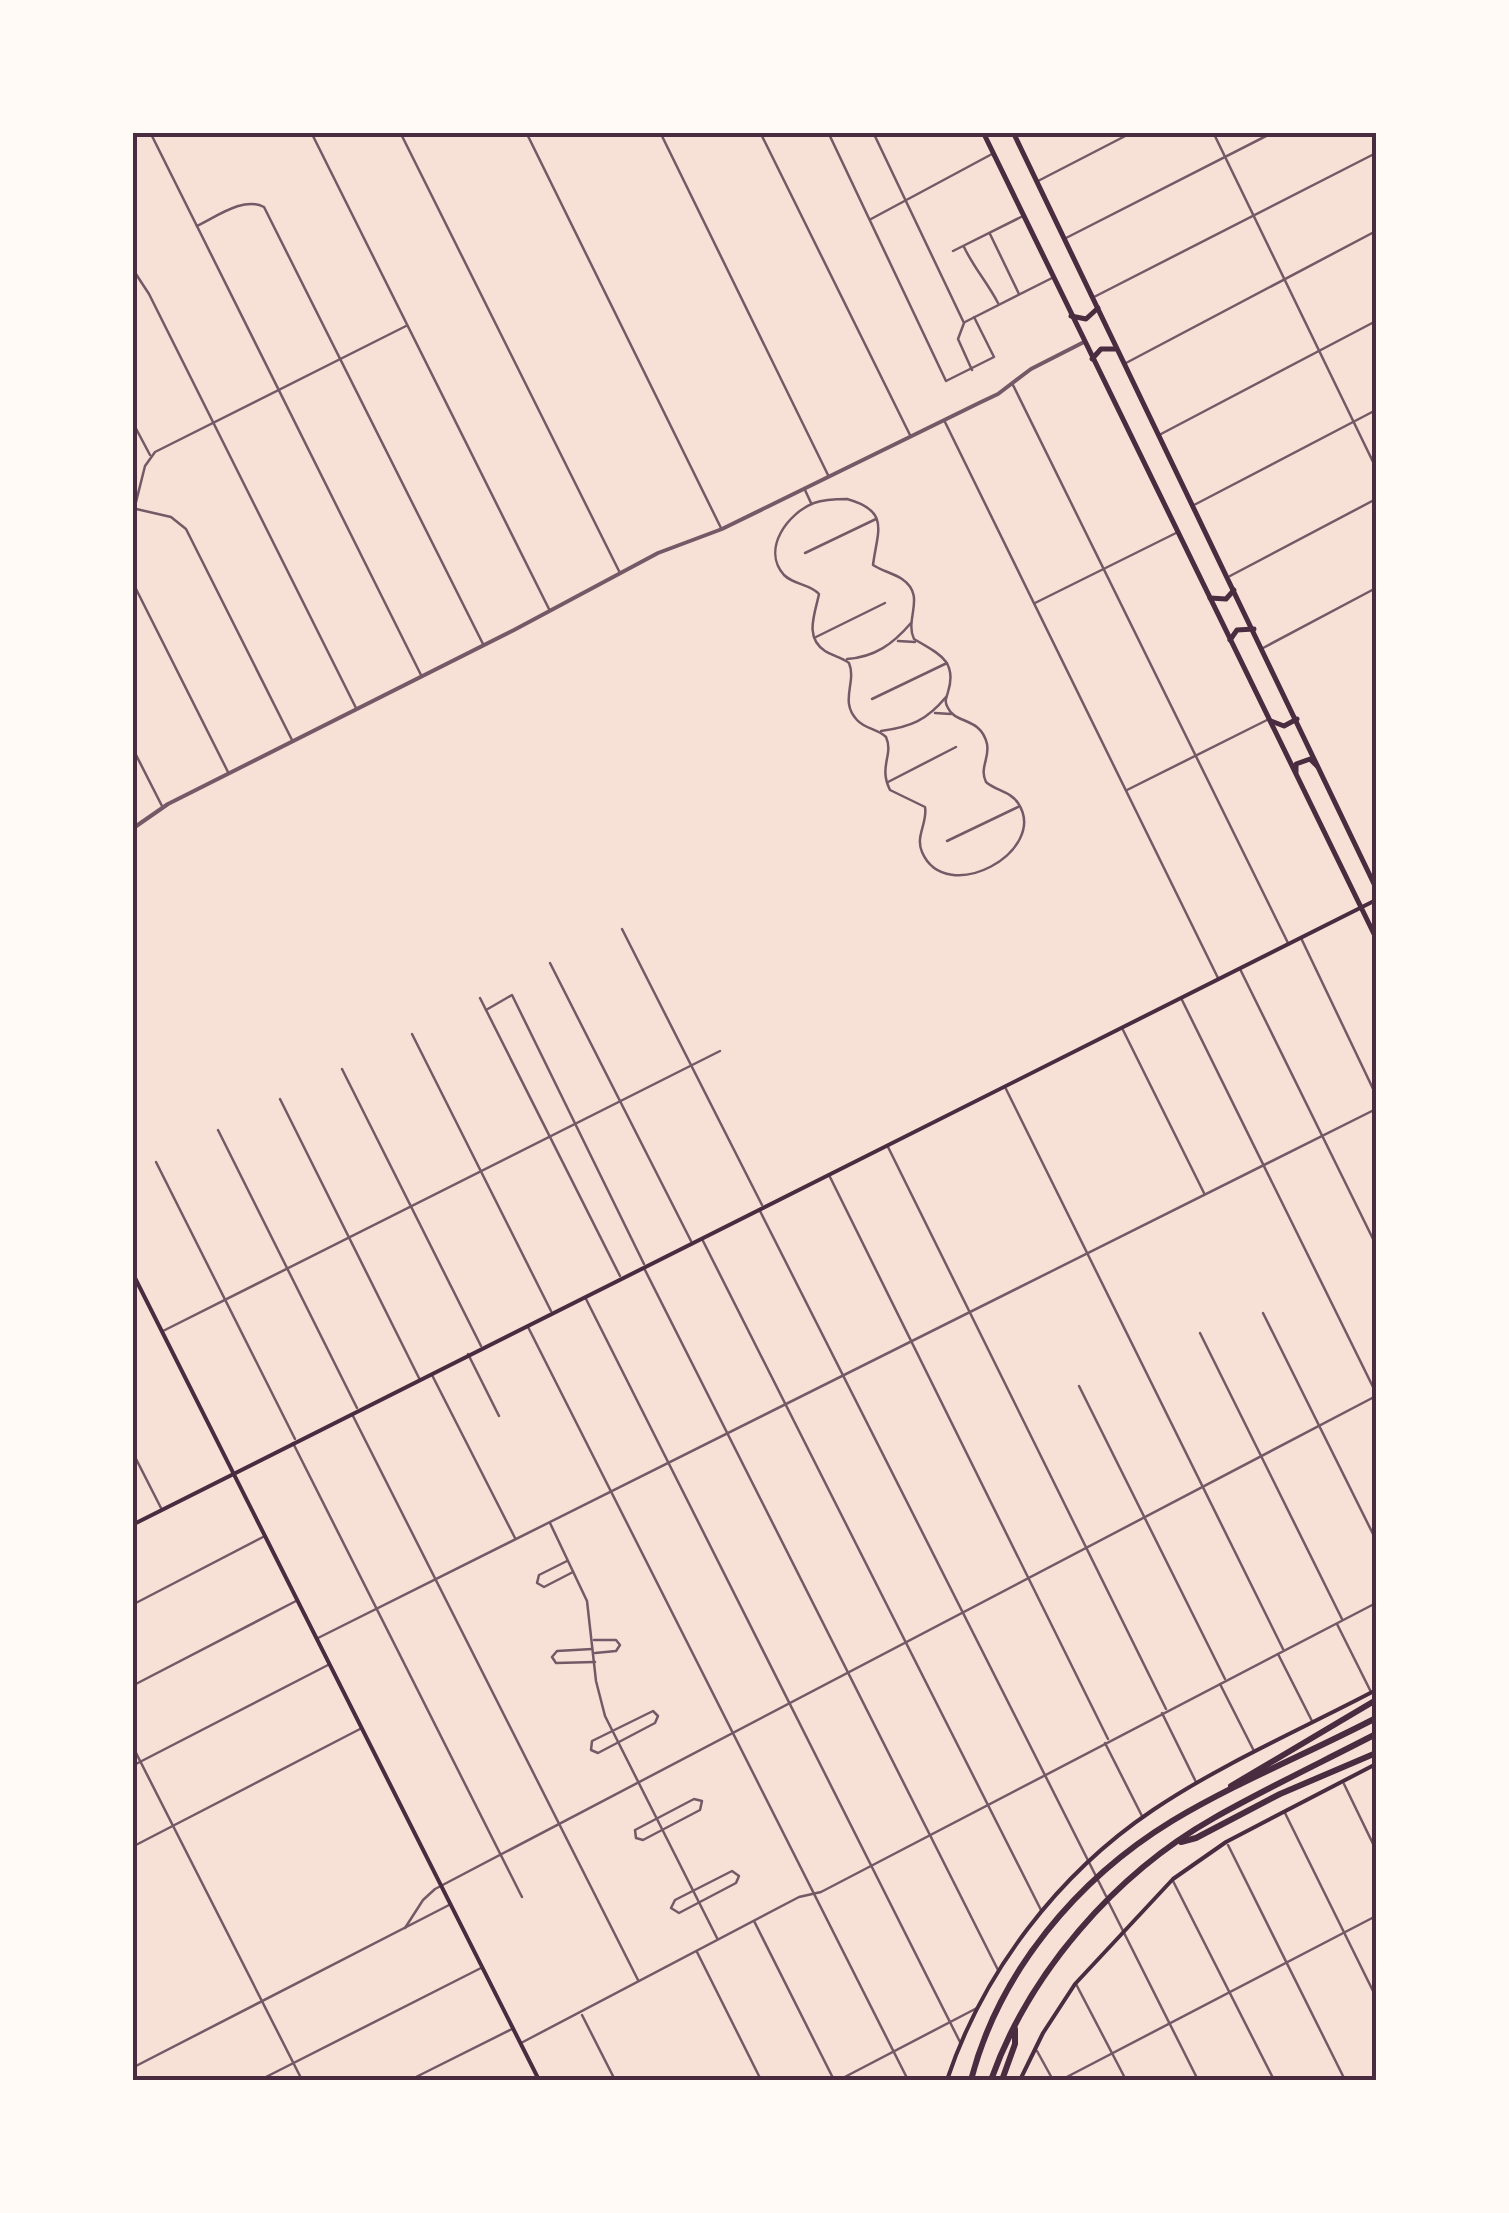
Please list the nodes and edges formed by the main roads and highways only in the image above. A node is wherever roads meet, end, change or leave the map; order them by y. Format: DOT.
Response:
graph roads {
  1 [pos="983,132"];
  2 [pos="1013,132"];
  3 [pos="1098,308"];
  4 [pos="1072,316"];
  5 [pos="1118,350"];
  6 [pos="1092,359"];
  7 [pos="1234,590"];
  8 [pos="1210,598"];
  9 [pos="1254,630"];
  10 [pos="1230,640"];
  11 [pos="1269,719"];
  12 [pos="1298,719"];
  13 [pos="1300,784"];
  14 [pos="1330,787"];
  15 [pos="1376,888"];
  16 [pos="1376,901"];
  17 [pos="1362,908"];
  18 [pos="1368,920"];
  19 [pos="1376,928"];
  20 [pos="1376,938"];
  21 [pos="132,1272"];
  22 [pos="232,1473"];
  23 [pos="132,1525"];
  24 [pos="1375,1695"];
  25 [pos="1376,1718"];
  26 [pos="1376,1734"];
  27 [pos="1376,1753"];
  28 [pos="1376,1764"];
  29 [pos="1203,1804"];
  30 [pos="1171,1846"];
  31 [pos="1015,2024"];
  32 [pos="539,2080"];
  33 [pos="947,2080"];
  34 [pos="970,2080"];
  35 [pos="991,2080"];
  36 [pos="1002,2080"];
  37 [pos="1020,2080"];
  1 -- 4 [label="highway"];
  2 -- 3 [label="highway"];
  3 -- 4 [label="highway"];
  3 -- 5 [label="highway"];
  4 -- 6 [label="highway"];
  5 -- 6 [label="highway"];
  5 -- 7 [label="highway"];
  6 -- 8 [label="highway"];
  7 -- 8 [label="highway"];
  7 -- 9 [label="highway"];
  8 -- 10 [label="highway"];
  9 -- 10 [label="highway"];
  9 -- 12 [label="highway"];
  10 -- 11 [label="highway"];
  11 -- 12 [label="highway"];
  11 -- 13 [label="highway"];
  12 -- 14 [label="highway"];
  13 -- 14 [label="highway"];
  13 -- 17 [label="highway"];
  14 -- 15 [label="highway"];
  16 -- 17 [label="main road"];
  17 -- 18 [label="highway"];
  17 -- 22 [label="main road"];
  18 -- 19 [label="highway"];
  18 -- 20 [label="highway"];
  21 -- 22 [label="main road"];
  22 -- 23 [label="main road"];
  22 -- 32 [label="main road"];
  24 -- 29 [label="highway"];
  24 -- 33 [label="main road"];
  25 -- 29 [label="highway"];
  26 -- 30 [label="highway"];
  27 -- 30 [label="highway"];
  28 -- 37 [label="main road"];
  29 -- 34 [label="highway"];
  30 -- 31 [label="highway"];
  31 -- 35 [label="highway"];
  31 -- 36 [label="highway"];
}
